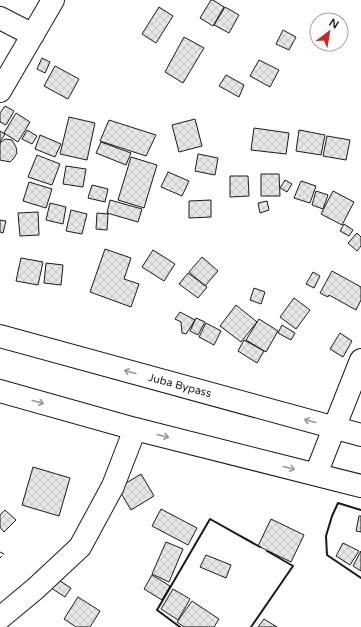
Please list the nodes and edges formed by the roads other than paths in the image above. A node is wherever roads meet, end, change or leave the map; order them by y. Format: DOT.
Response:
graph roads {
  1 [pos="53,0"];
  2 [pos="0,18"];
  3 [pos="33,34"];
  4 [pos="0,91"];
  5 [pos="0,336"];
  6 [pos="361,360"];
  7 [pos="0,392"];
  8 [pos="334,427"];
  9 [pos="135,429"];
  10 [pos="361,435"];
  11 [pos="316,474"];
  12 [pos="361,486"];
  13 [pos="0,618"];
  1 -- 3 [label="main road"];
  2 -- 3 [label="main road"];
  3 -- 4 [label="main road"];
  8 -- 5 [label="main road, Juba Bypass, one-way"];
  6 -- 8 [label="main road"];
  7 -- 9 [label="main road, one-way"];
  8 -- 10 [label="main road, Juba Bypass"];
  8 -- 11 [label="main road"];
  9 -- 11 [label="main road, one-way"];
  9 -- 13 [label="main road"];
  11 -- 12 [label="main road"];
}
